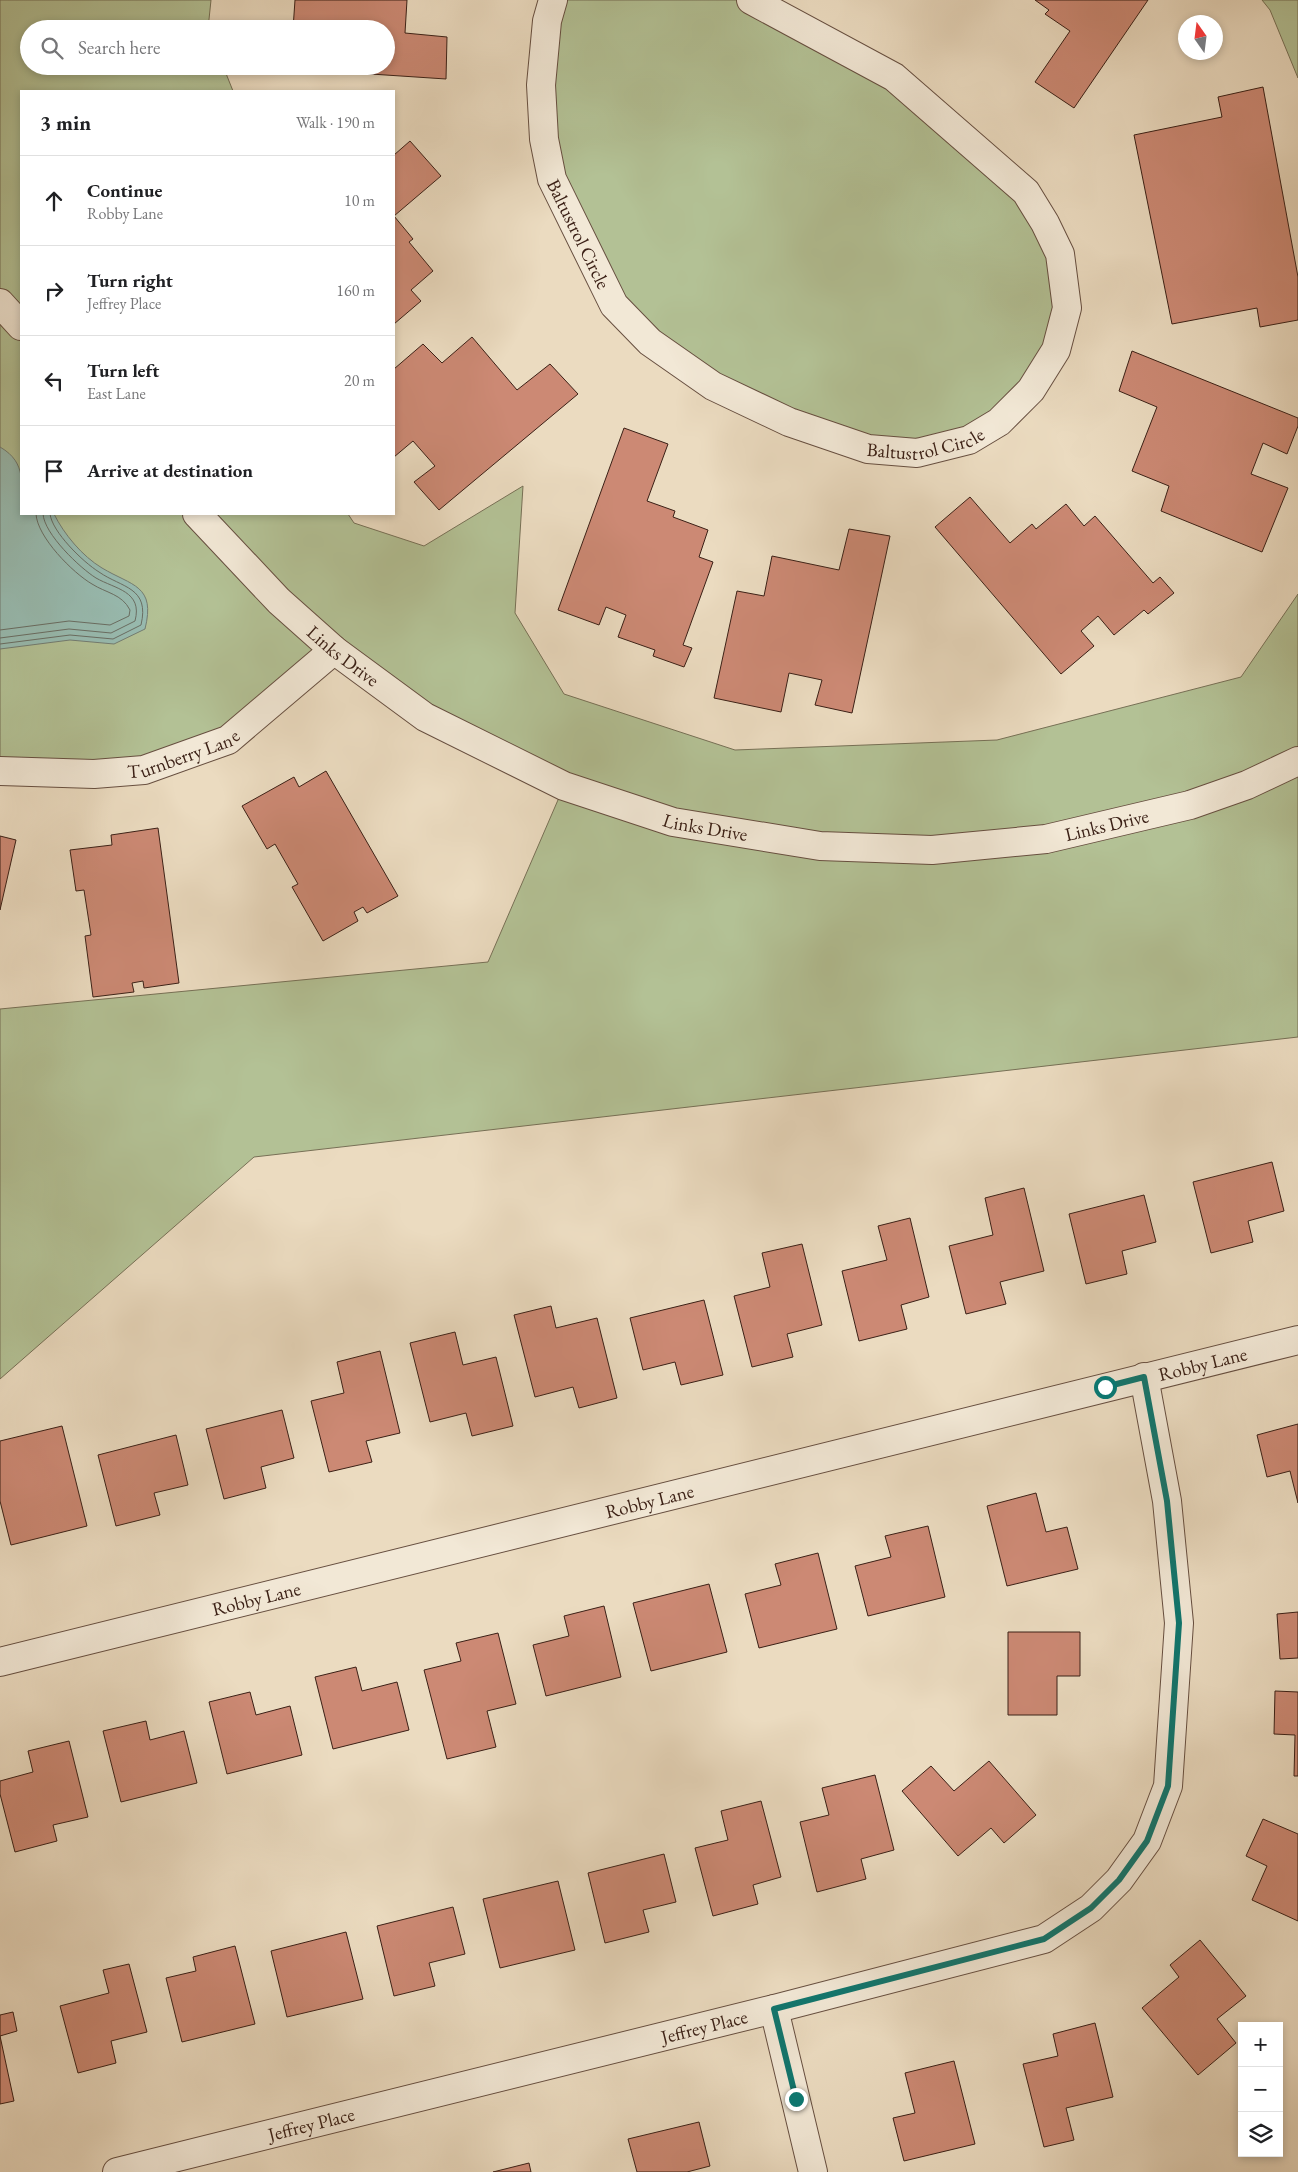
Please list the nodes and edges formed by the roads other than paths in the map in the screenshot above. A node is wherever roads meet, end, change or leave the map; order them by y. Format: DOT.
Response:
graph roads {
  1 [pos="553,0"];
  2 [pos="751,0"];
  3 [pos="0,303"];
  4 [pos="20,325"];
  5 [pos="198,515"];
  6 [pos="334,650"];
  7 [pos="1298,761"];
  8 [pos="0,771"];
  9 [pos="1298,1340"];
  10 [pos="1144,1377"];
  11 [pos="0,1662"];
  12 [pos="774,2009"];
  13 [pos="118,2172"];
  14 [pos="813,2172"];
  1 -- 2 [label="street, Baltustrol Circle"];
  3 -- 4 [label="street"];
  5 -- 6 [label="street, Links Drive"];
  6 -- 7 [label="street, Links Drive"];
  6 -- 8 [label="street, Turnberry Lane"];
  9 -- 10 [label="street, Robby Lane"];
  10 -- 11 [label="street, Robby Lane"];
  10 -- 12 [label="street, Jeffrey Place"];
  12 -- 13 [label="street, Jeffrey Place"];
  12 -- 14 [label="street"];
}
